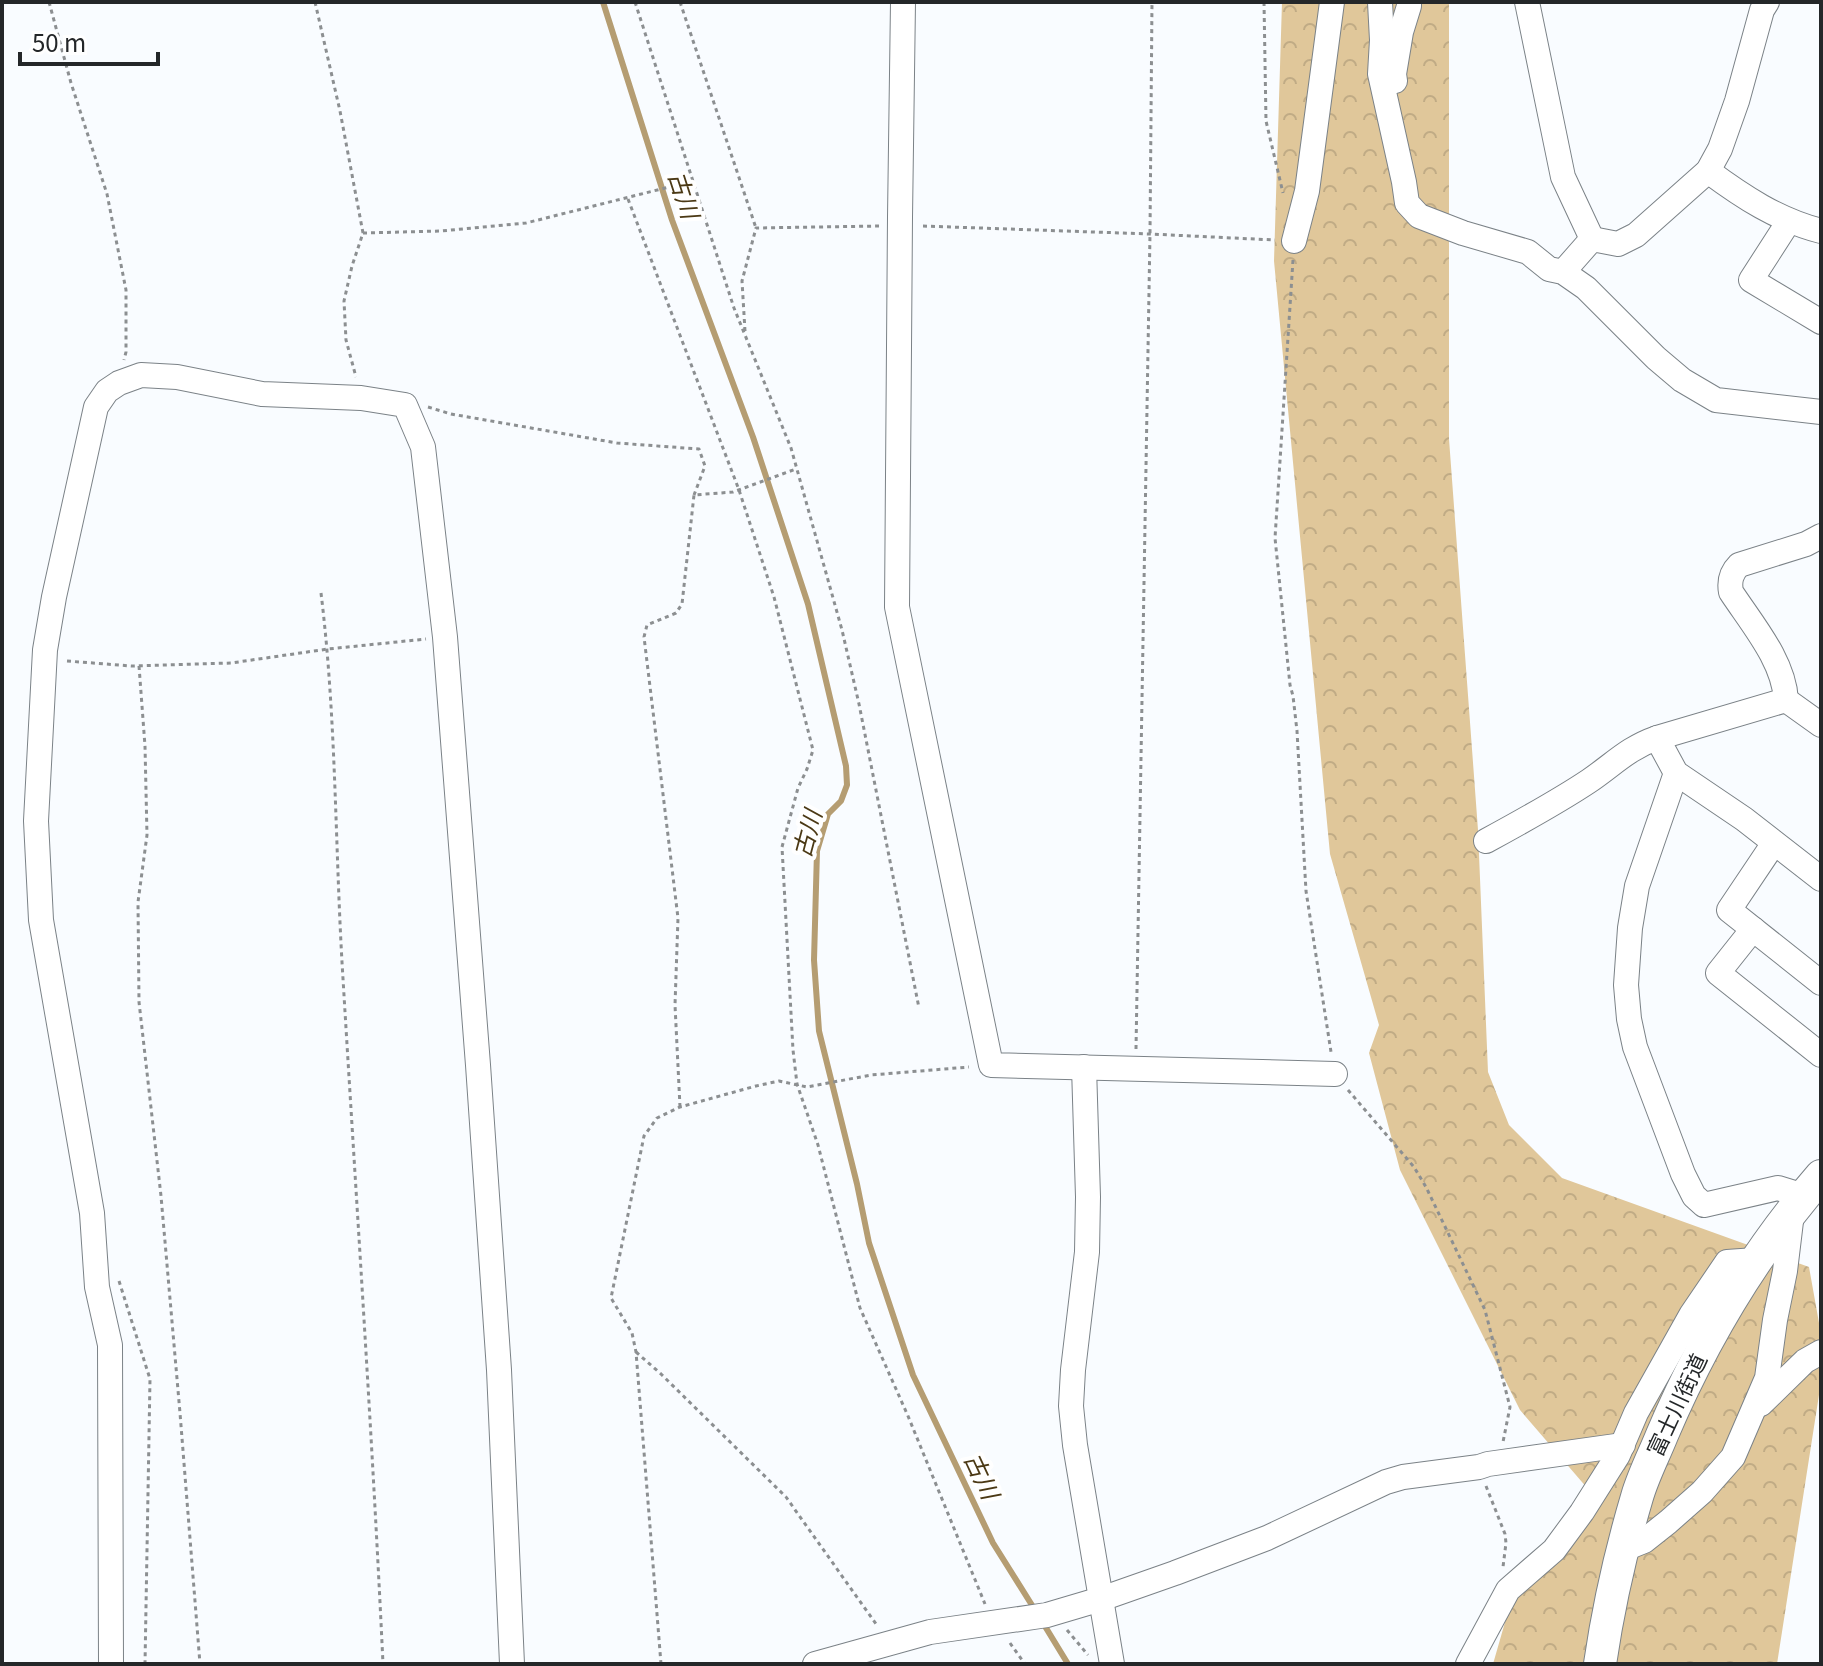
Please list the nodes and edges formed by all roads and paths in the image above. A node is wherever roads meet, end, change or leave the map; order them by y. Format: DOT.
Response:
graph roads {
  1 [pos="49,2"];
  2 [pos="315,2"];
  3 [pos="635,2"];
  4 [pos="680,2"];
  5 [pos="903,2"];
  6 [pos="1152,2"];
  7 [pos="1264,2"];
  8 [pos="1332,2"];
  9 [pos="1380,2"];
  10 [pos="1409,2"];
  11 [pos="1527,2"];
  12 [pos="1767,2"];
  13 [pos="1708,171"];
  14 [pos="695,181"];
  15 [pos="1404,182"];
  16 [pos="1284,196"];
  17 [pos="628,199"];
  18 [pos="1789,221"];
  19 [pos="900,225"];
  20 [pos="756,228"];
  21 [pos="1821,231"];
  22 [pos="363,233"];
  23 [pos="1150,234"];
  24 [pos="1592,239"];
  25 [pos="1294,241"];
  26 [pos="1563,272"];
  27 [pos="1821,322"];
  28 [pos="745,337"];
  29 [pos="119,383"];
  30 [pos="361,398"];
  31 [pos="405,405"];
  32 [pos="1821,412"];
  33 [pos="796,469"];
  34 [pos="739,490"];
  35 [pos="694,495"];
  36 [pos="1821,536"];
  37 [pos="321,593"];
  38 [pos="445,637"];
  39 [pos="328,649"];
  40 [pos="45,650"];
  41 [pos="139,666"];
  42 [pos="1786,700"];
  43 [pos="1821,725"];
  44 [pos="1657,738"];
  45 [pos="1676,773"];
  46 [pos="1486,841"];
  47 [pos="1774,843"];
  48 [pos="1821,879"];
  49 [pos="1753,929"];
  50 [pos="1821,983"];
  51 [pos="919,1008"];
  52 [pos="1821,1055"];
  53 [pos="991,1065"];
  54 [pos="1084,1067"];
  55 [pos="1135,1069"];
  56 [pos="1335,1074"];
  57 [pos="797,1084"];
  58 [pos="680,1107"];
  59 [pos="1806,1194"];
  60 [pos="1756,1260"];
  61 [pos="119,1282"];
  62 [pos="636,1352"];
  63 [pos="1821,1352"];
  64 [pos="1754,1411"];
  65 [pos="1623,1445"];
  66 [pos="1484,1466"];
  67 [pos="1624,1549"];
  68 [pos="1508,1590"];
  69 [pos="1101,1599"];
  70 [pos="1050,1614"];
  71 [pos="996,1623"];
  72 [pos="879,1651"];
  73 [pos="111,1664"];
  74 [pos="145,1664"];
  75 [pos="200,1664"];
  76 [pos="383,1664"];
  77 [pos="512,1664"];
  78 [pos="661,1664"];
  79 [pos="815,1664"];
  80 [pos="1025,1664"];
  81 [pos="1095,1664"];
  82 [pos="1112,1664"];
  83 [pos="1468,1664"];
  84 [pos="1600,1664"];
  1 -- 29 [label="path"];
  2 -- 22 [label="path"];
  3 -- 14 [label="path"];
  4 -- 20 [label="path"];
  5 -- 19 [label="street"];
  6 -- 23 [label="path"];
  7 -- 16 [label="path"];
  8 -- 25 [label="street"];
  9 -- 15 [label="street"];
  10 -- 15 [label="street"];
  11 -- 24 [label="street"];
  12 -- 13 [label="street"];
  13 -- 18 [label="street"];
  13 -- 24 [label="street"];
  14 -- 17 [label="path"];
  14 -- 28 [label="path"];
  15 -- 26 [label="street"];
  17 -- 22 [label="path"];
  17 -- 34 [label="path"];
  18 -- 21 [label="street"];
  18 -- 27 [label="street"];
  19 -- 20 [label="path"];
  19 -- 23 [label="path"];
  19 -- 53 [label="street"];
  20 -- 28 [label="path"];
  22 -- 30 [label="path"];
  23 -- 25 [label="path"];
  23 -- 55 [label="path"];
  24 -- 26 [label="street"];
  25 -- 56 [label="path"];
  26 -- 32 [label="street"];
  28 -- 33 [label="path"];
  29 -- 30 [label="street"];
  29 -- 40 [label="street"];
  30 -- 31 [label="street"];
  31 -- 35 [label="path"];
  31 -- 38 [label="street"];
  33 -- 34 [label="path"];
  33 -- 51 [label="path"];
  34 -- 35 [label="path"];
  34 -- 57 [label="path"];
  35 -- 58 [label="path"];
  36 -- 42 [label="street"];
  37 -- 39 [label="path"];
  38 -- 39 [label="path"];
  38 -- 77 [label="street"];
  39 -- 41 [label="path"];
  39 -- 76 [label="path"];
  40 -- 41 [label="path"];
  40 -- 73 [label="street"];
  41 -- 75 [label="path"];
  42 -- 43 [label="street"];
  42 -- 44 [label="street"];
  44 -- 45 [label="street"];
  44 -- 46 [label="street"];
  45 -- 47 [label="street"];
  45 -- 59 [label="street"];
  47 -- 48 [label="street"];
  47 -- 49 [label="street"];
  49 -- 50 [label="street"];
  49 -- 52 [label="street"];
  53 -- 54 [label="street"];
  53 -- 57 [label="path"];
  54 -- 55 [label="street"];
  54 -- 69 [label="street"];
  55 -- 56 [label="street"];
  56 -- 66 [label="path"];
  57 -- 58 [label="path"];
  57 -- 71 [label="path"];
  58 -- 62 [label="path"];
  59 -- 60 [label="main road, 富士川街道"];
  59 -- 64 [label="street"];
  60 -- 65 [label="street"];
  60 -- 67 [label="main road, 富士川街道"];
  61 -- 74 [label="path"];
  62 -- 72 [label="path"];
  62 -- 78 [label="path"];
  63 -- 64 [label="street"];
  64 -- 67 [label="street"];
  65 -- 66 [label="street"];
  65 -- 68 [label="street"];
  66 -- 68 [label="path"];
  66 -- 69 [label="street"];
  67 -- 84 [label="main road, 富士川街道"];
  68 -- 83 [label="street"];
  69 -- 70 [label="street"];
  69 -- 82 [label="street"];
  70 -- 71 [label="street"];
  70 -- 81 [label="path"];
  71 -- 72 [label="street"];
  71 -- 80 [label="path"];
  72 -- 79 [label="street"];
}
